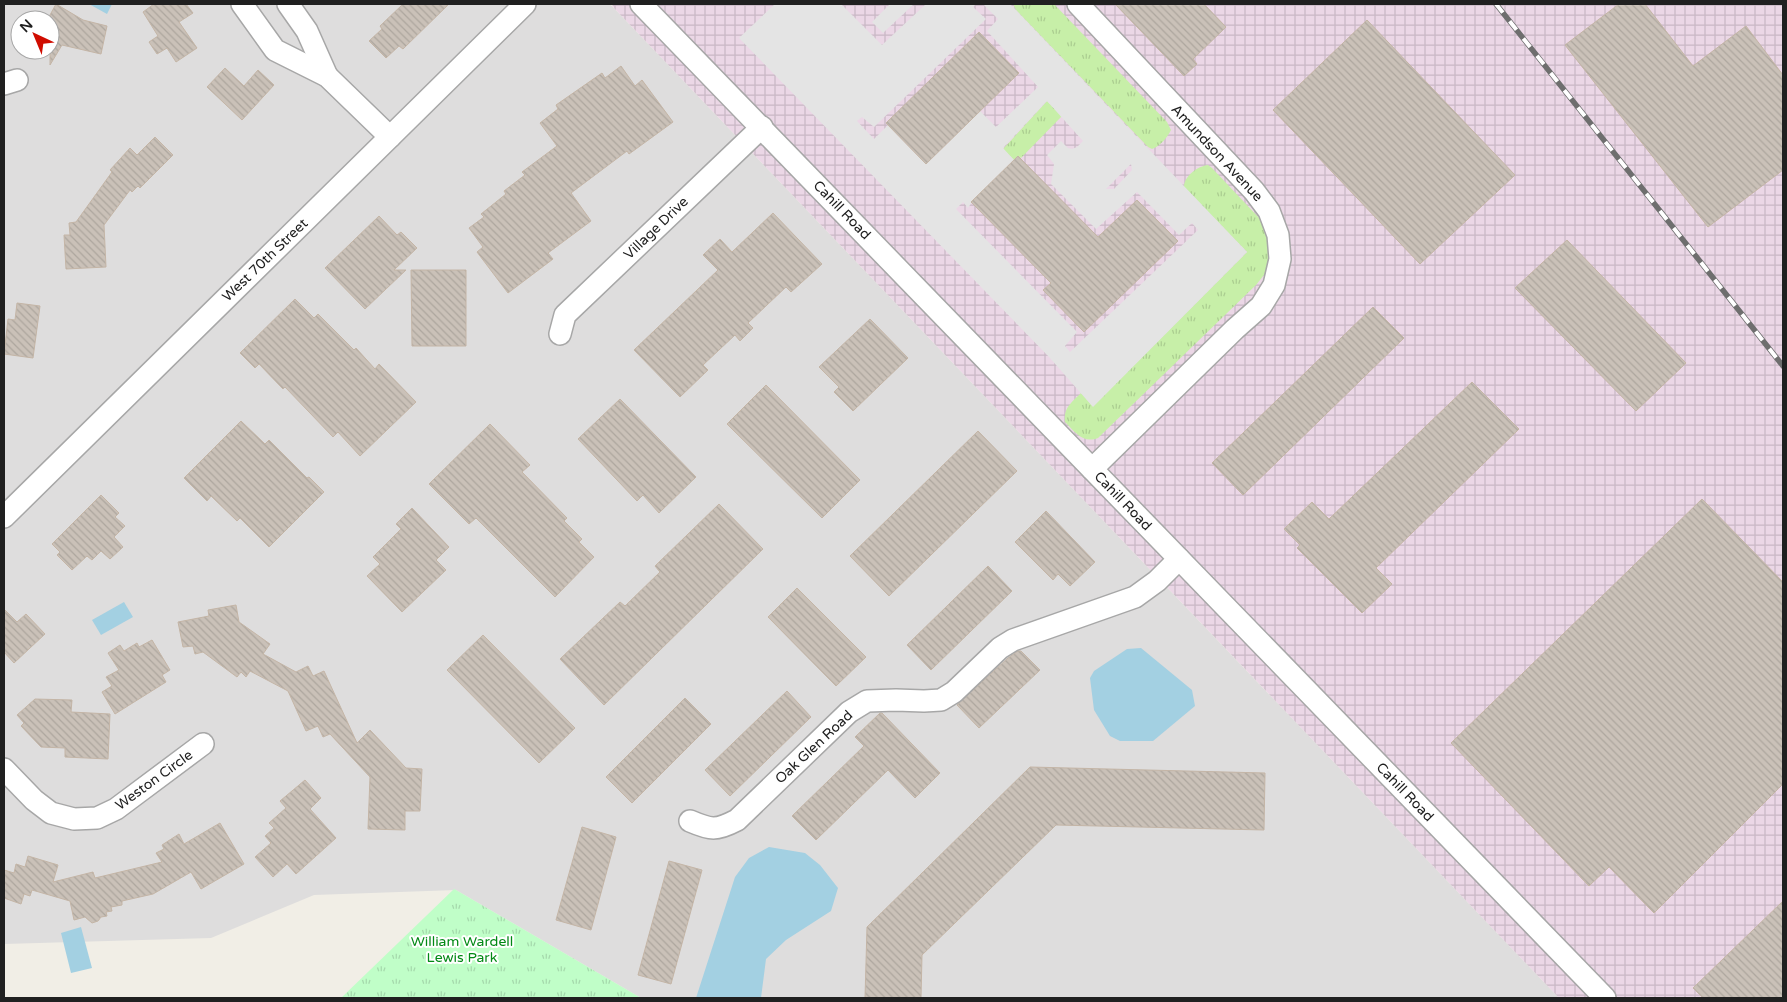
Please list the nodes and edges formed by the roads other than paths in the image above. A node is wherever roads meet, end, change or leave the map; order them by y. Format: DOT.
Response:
graph roads {
  1 [pos="242,4"];
  2 [pos="288,4"];
  3 [pos="525,4"];
  4 [pos="641,4"];
  5 [pos="1078,4"];
  6 [pos="327,76"];
  7 [pos="762,127"];
  8 [pos="390,137"];
  9 [pos="560,334"];
  10 [pos="1092,469"];
  11 [pos="4,517"];
  12 [pos="1179,559"];
  13 [pos="204,744"];
  14 [pos="4,769"];
  15 [pos="690,821"];
  16 [pos="1605,998"];
  1 -- 6 [label="street"];
  2 -- 6 [label="street"];
  3 -- 8 [label="street, West 70th Street"];
  4 -- 7 [label="street, Cahill Road"];
  5 -- 10 [label="street, Amundson Avenue"];
  6 -- 8 [label="street"];
  7 -- 9 [label="street, Village Drive"];
  7 -- 10 [label="street, Cahill Road"];
  8 -- 11 [label="street, West 70th Street"];
  10 -- 12 [label="street, Cahill Road"];
  12 -- 15 [label="street, Oak Glen Road"];
  12 -- 16 [label="street, Cahill Road"];
  13 -- 14 [label="street, Weston Circle"];
}
